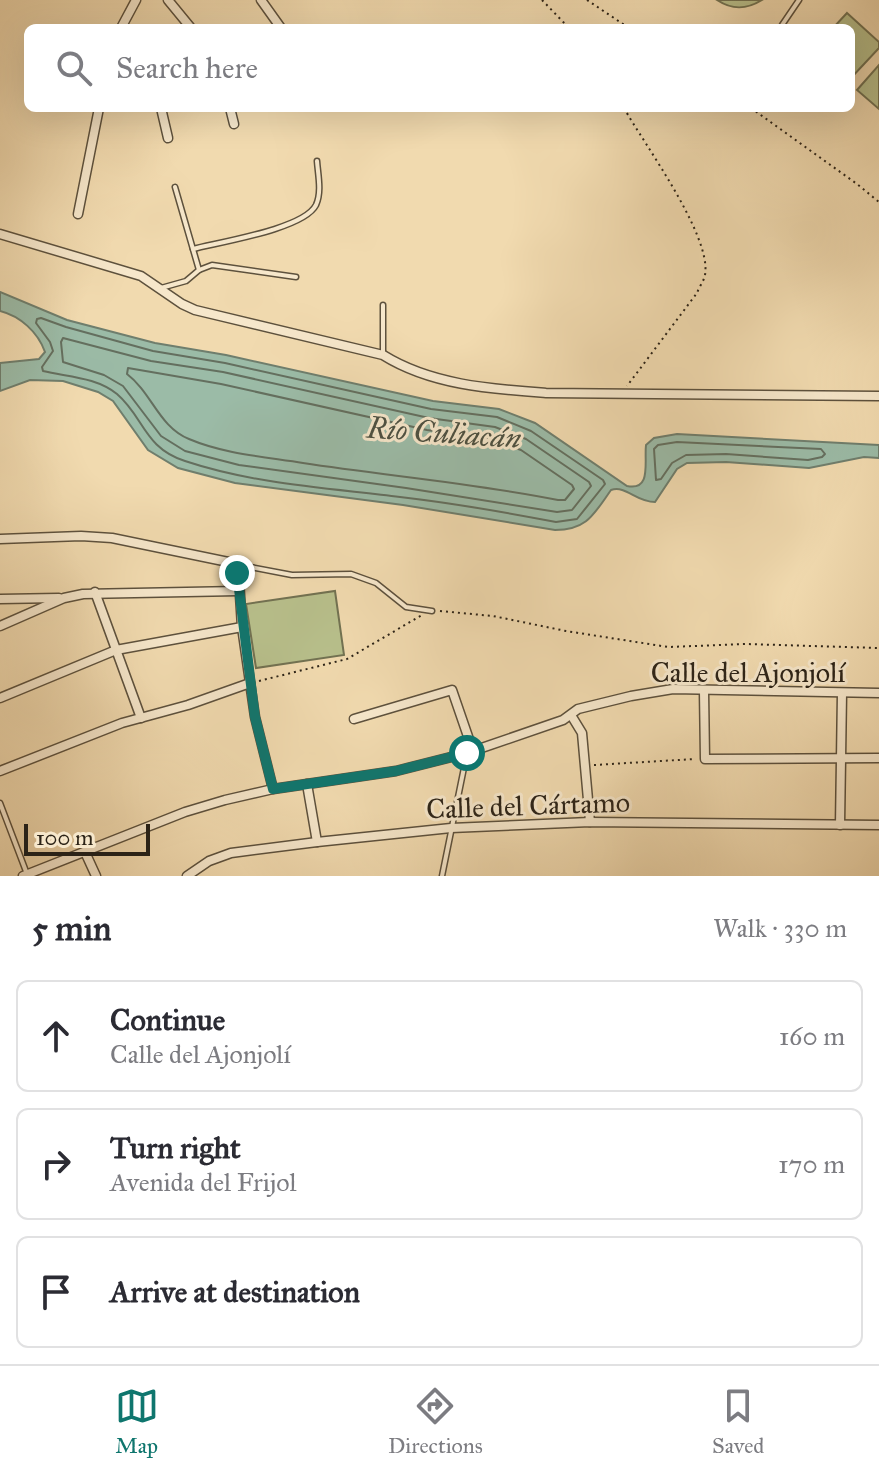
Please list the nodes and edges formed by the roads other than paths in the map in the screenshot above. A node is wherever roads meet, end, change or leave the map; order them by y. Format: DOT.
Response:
graph roads {
  1 [pos="136,0"];
  2 [pos="168,0"];
  3 [pos="261,0"];
  4 [pos="799,0"];
  5 [pos="123,24"];
  6 [pos="188,24"];
  7 [pos="278,24"];
  8 [pos="783,24"];
  9 [pos="98,112"];
  10 [pos="162,112"];
  11 [pos="231,112"];
  12 [pos="234,124"];
  13 [pos="168,138"];
  14 [pos="317,161"];
  15 [pos="175,187"];
  16 [pos="78,214"];
  17 [pos="0,234"];
  18 [pos="193,249"];
  19 [pos="199,270"];
  20 [pos="296,277"];
  21 [pos="159,289"];
  22 [pos="383,305"];
  23 [pos="383,355"];
  24 [pos="879,396"];
  25 [pos="0,539"];
  26 [pos="238,564"];
  27 [pos="238,591"];
  28 [pos="95,592"];
  29 [pos="64,598"];
  30 [pos="0,599"];
  31 [pos="432,611"];
  32 [pos="0,626"];
  33 [pos="242,627"];
  34 [pos="116,650"];
  35 [pos="250,683"];
  36 [pos="704,691"];
  37 [pos="842,693"];
  38 [pos="879,693"];
  39 [pos="0,698"];
  40 [pos="571,715"];
  41 [pos="141,718"];
  42 [pos="354,719"];
  43 [pos="470,752"];
  44 [pos="879,758"];
  45 [pos="841,759"];
  46 [pos="0,771"];
  47 [pos="307,784"];
  48 [pos="273,789"];
  49 [pos="0,803"];
  50 [pos="590,822"];
  51 [pos="840,825"];
  52 [pos="879,825"];
  53 [pos="451,828"];
  54 [pos="317,842"];
  55 [pos="85,852"];
  56 [pos="25,875"];
  57 [pos="96,876"];
  58 [pos="187,876"];
  59 [pos="442,876"];
  1 -- 5 [label="street"];
  2 -- 6 [label="street"];
  3 -- 7 [label="street"];
  4 -- 8 [label="lane"];
  9 -- 16 [label="street"];
  10 -- 13 [label="street"];
  11 -- 12 [label="street"];
  14 -- 18 [label="lane"];
  15 -- 18 [label="lane"];
  17 -- 21 [label="street"];
  18 -- 19 [label="lane"];
  19 -- 20 [label="lane"];
  19 -- 21 [label="lane"];
  21 -- 23 [label="street"];
  22 -- 23 [label="lane"];
  23 -- 24 [label="street"];
  25 -- 26 [label="street"];
  26 -- 27 [label="street"];
  26 -- 31 [label="lane"];
  27 -- 28 [label="street"];
  27 -- 33 [label="street"];
  28 -- 29 [label="street"];
  28 -- 34 [label="street"];
  29 -- 30 [label="street"];
  29 -- 32 [label="street"];
  33 -- 34 [label="street"];
  33 -- 35 [label="street"];
  34 -- 39 [label="street"];
  34 -- 41 [label="street"];
  35 -- 41 [label="street"];
  35 -- 48 [label="street"];
  36 -- 37 [label="street, Calle del Ajonjolí"];
  36 -- 40 [label="street, Calle del Ajonjolí"];
  36 -- 45 [label="street"];
  37 -- 38 [label="street, Calle del Ajonjolí"];
  37 -- 45 [label="street"];
  40 -- 43 [label="street, Calle del Ajonjolí"];
  40 -- 50 [label="street"];
  41 -- 46 [label="street"];
  42 -- 43 [label="street"];
  43 -- 47 [label="street, Calle del Ajonjolí"];
  43 -- 53 [label="lane"];
  44 -- 45 [label="street"];
  45 -- 51 [label="street"];
  47 -- 48 [label="street, Calle del Ajonjolí"];
  47 -- 54 [label="street"];
  48 -- 55 [label="street, Calle del Ajonjolí"];
  49 -- 56 [label="lane"];
  50 -- 51 [label="street, Calle del Cártamo"];
  50 -- 53 [label="street, Calle del Cártamo"];
  51 -- 52 [label="street, Calle del Cártamo"];
  53 -- 54 [label="street, Calle del Cártamo"];
  53 -- 59 [label="lane"];
  54 -- 58 [label="street, Calle del Cártamo"];
  55 -- 56 [label="street, Calle del Ajonjolí"];
  55 -- 57 [label="street"];
}
